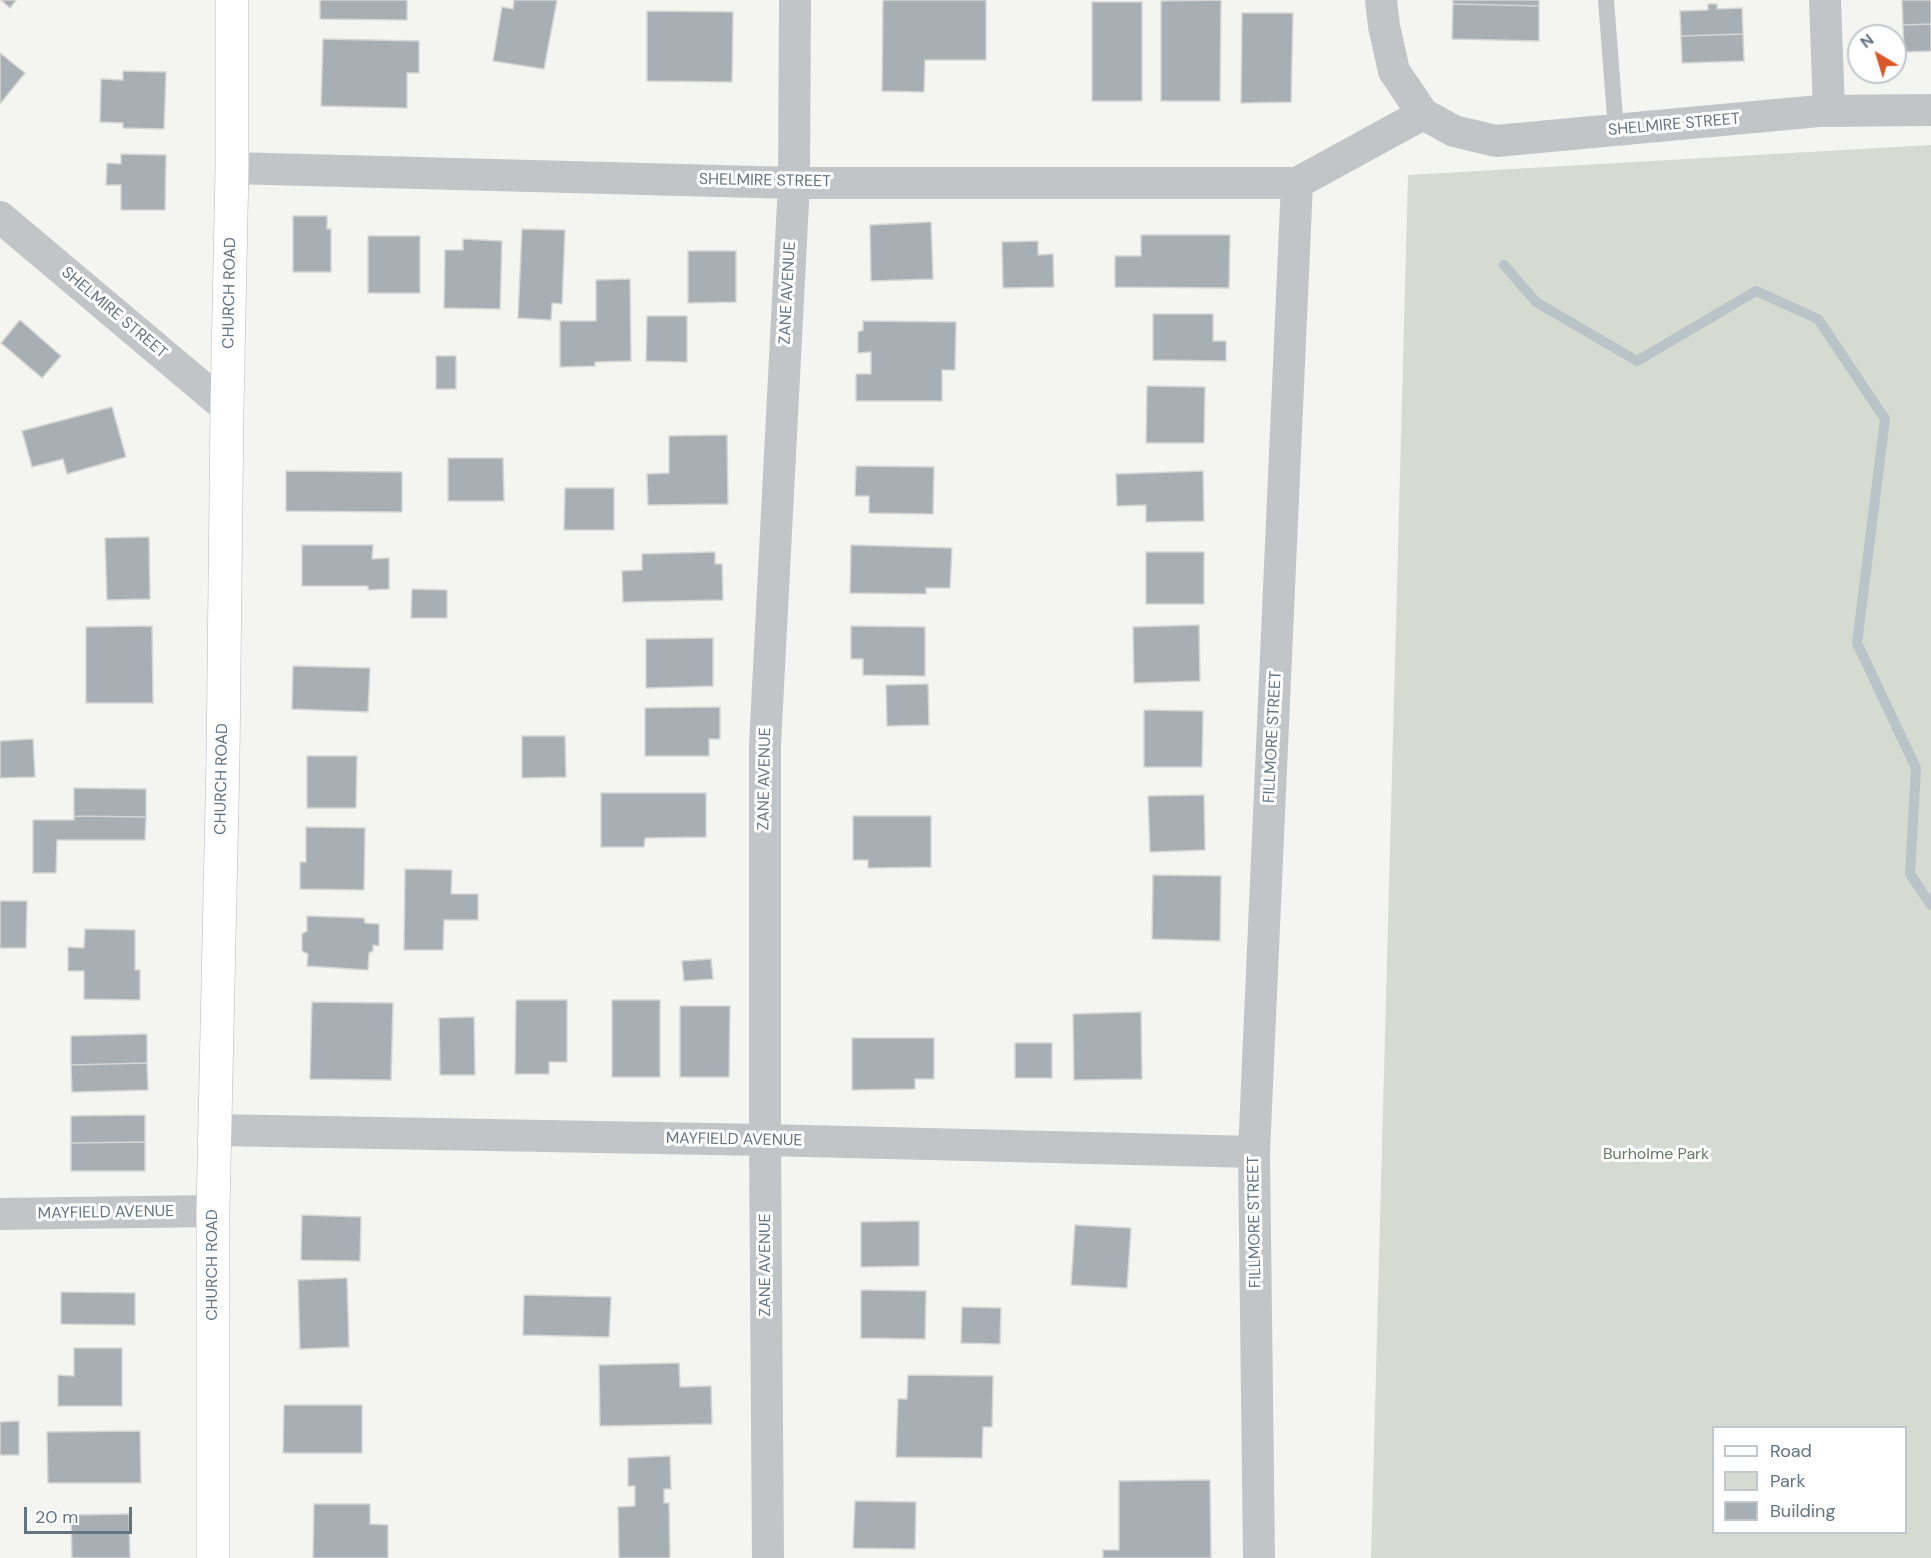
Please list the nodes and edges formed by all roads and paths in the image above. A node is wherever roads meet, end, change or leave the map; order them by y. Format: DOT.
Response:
graph roads {
  1 [pos="232,0"];
  2 [pos="795,0"];
  3 [pos="1381,0"];
  4 [pos="1606,0"];
  5 [pos="1825,0"];
  6 [pos="1931,110"];
  7 [pos="1829,111"];
  8 [pos="1423,114"];
  9 [pos="1616,130"];
  10 [pos="232,168"];
  11 [pos="794,183"];
  12 [pos="1297,183"];
  13 [pos="0,218"];
  14 [pos="227,408"];
  15 [pos="215,1130"];
  16 [pos="765,1140"];
  17 [pos="1254,1152"];
  18 [pos="213,1211"];
  19 [pos="0,1214"];
  20 [pos="213,1558"];
  21 [pos="768,1558"];
  22 [pos="1259,1558"];
  1 -- 10 [label="street, CHURCH ROAD"];
  2 -- 11 [label="street, ZANE AVENUE"];
  3 -- 8 [label="street"];
  4 -- 9 [label="lane"];
  5 -- 7 [label="street"];
  6 -- 7 [label="street, SHELMIRE STREET"];
  7 -- 9 [label="street, SHELMIRE STREET"];
  8 -- 9 [label="street, SHELMIRE STREET"];
  8 -- 12 [label="street"];
  10 -- 11 [label="street, SHELMIRE STREET"];
  10 -- 14 [label="street, CHURCH ROAD"];
  11 -- 12 [label="street, SHELMIRE STREET"];
  11 -- 16 [label="street, ZANE AVENUE"];
  12 -- 17 [label="street, FILLMORE STREET"];
  13 -- 14 [label="street, SHELMIRE STREET"];
  14 -- 15 [label="street, CHURCH ROAD"];
  15 -- 16 [label="street, MAYFIELD AVENUE"];
  15 -- 18 [label="street, CHURCH ROAD"];
  16 -- 17 [label="street, MAYFIELD AVENUE"];
  16 -- 21 [label="street, ZANE AVENUE"];
  17 -- 22 [label="street, FILLMORE STREET"];
  18 -- 19 [label="street, MAYFIELD AVENUE"];
  18 -- 20 [label="street, CHURCH ROAD"];
}
